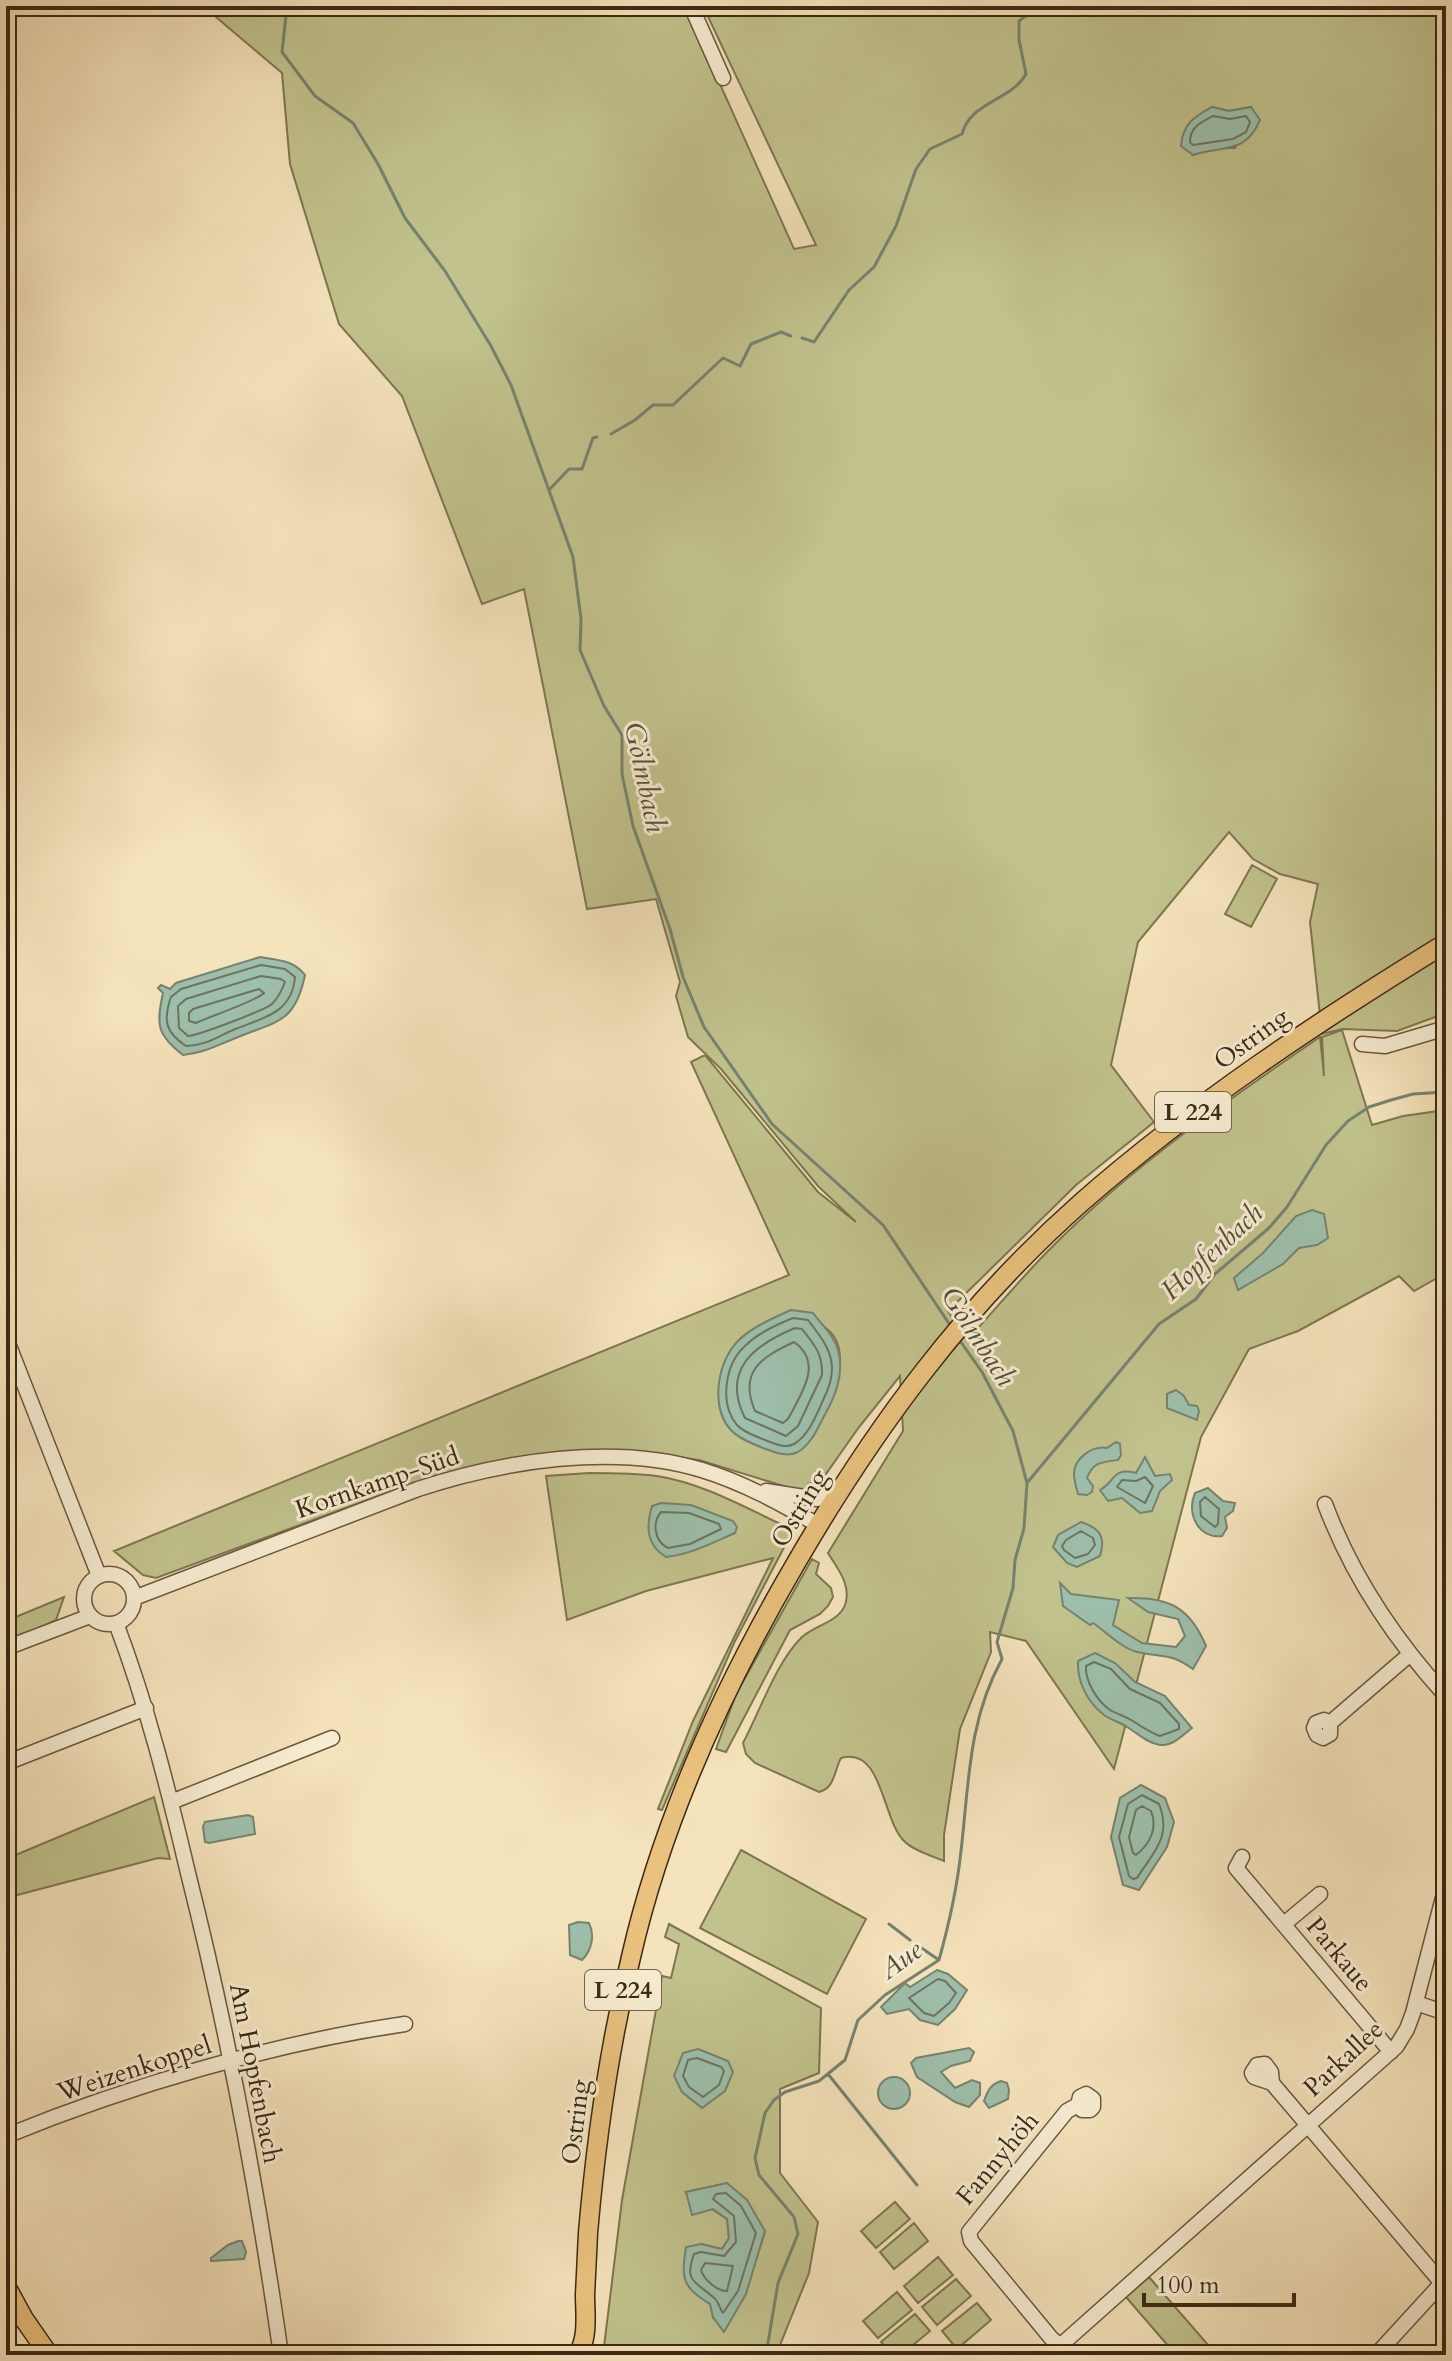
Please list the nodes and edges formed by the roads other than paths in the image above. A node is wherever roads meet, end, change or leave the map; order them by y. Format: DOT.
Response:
graph roads {
  1 [pos="691,6"];
  2 [pos="723,78"];
  3 [pos="1446,943"];
  4 [pos="1446,1028"];
  5 [pos="1362,1044"];
  6 [pos="6,1338"];
  7 [pos="754,1489"];
  8 [pos="836,1494"];
  9 [pos="801,1497"];
  10 [pos="1325,1504"];
  11 [pos="818,1525"];
  12 [pos="99,1576"];
  13 [pos="132,1593"];
  14 [pos="88,1612"];
  15 [pos="116,1623"];
  16 [pos="6,1648"];
  17 [pos="1409,1655"];
  18 [pos="1446,1696"];
  19 [pos="146,1708"];
  20 [pos="1330,1723"];
  21 [pos="332,1738"];
  22 [pos="6,1763"];
  23 [pos="171,1802"];
  24 [pos="1242,1857"];
  25 [pos="1446,1886"];
  26 [pos="1320,1894"];
  27 [pos="1284,1924"];
  28 [pos="1416,2003"];
  29 [pos="1446,2013"];
  30 [pos="405,2024"];
  31 [pos="1391,2052"];
  32 [pos="231,2062"];
  33 [pos="1272,2083"];
  34 [pos="1078,2105"];
  35 [pos="1307,2124"];
  36 [pos="6,2136"];
  37 [pos="1444,2285"];
  38 [pos="6,2286"];
  39 [pos="6,2308"];
  40 [pos="584,2342"];
  41 [pos="1065,2350"];
  42 [pos="36,2355"];
  43 [pos="49,2355"];
  44 [pos="281,2355"];
  45 [pos="569,2355"];
  46 [pos="1376,2355"];
  1 -- 2 [label="street"];
  3 -- 8 [label="main road, Ostring / L 224"];
  4 -- 5 [label="street"];
  6 -- 12 [label="street"];
  7 -- 9 [label="street, Kornkamp-Süd"];
  7 -- 11 [label="street, Kornkamp-Süd"];
  7 -- 13 [label="street, Kornkamp-Süd"];
  8 -- 9 [label="street, Kornkamp-Süd"];
  8 -- 11 [label="main road, Ostring / L 224"];
  9 -- 11 [label="street"];
  10 -- 17 [label="street"];
  11 -- 40 [label="main road, Ostring / L 224"];
  12 -- 13 [label="street"];
  12 -- 14 [label="street"];
  13 -- 15 [label="street"];
  14 -- 15 [label="street"];
  14 -- 16 [label="street"];
  15 -- 19 [label="street, Am Hopfenbach"];
  17 -- 18 [label="street"];
  17 -- 20 [label="street"];
  19 -- 22 [label="street"];
  19 -- 23 [label="street, Am Hopfenbach"];
  21 -- 23 [label="street"];
  23 -- 32 [label="street, Am Hopfenbach"];
  24 -- 27 [label="street, Parkaue"];
  25 -- 28 [label="street, Parkallee"];
  26 -- 27 [label="street, Parkaue"];
  27 -- 31 [label="street, Parkaue"];
  28 -- 29 [label="street"];
  28 -- 31 [label="street, Parkallee"];
  30 -- 32 [label="street, Weizenkoppel"];
  31 -- 35 [label="street, Parkallee"];
  32 -- 36 [label="street, Weizenkoppel"];
  32 -- 44 [label="street, Am Hopfenbach"];
  33 -- 35 [label="street"];
  34 -- 41 [label="street, Fannyhöh"];
  35 -- 37 [label="street"];
  35 -- 41 [label="street, Parkallee"];
  37 -- 46 [label="street"];
  38 -- 43 [label="main road"];
  39 -- 42 [label="main road"];
  40 -- 45 [label="main road"];
}
